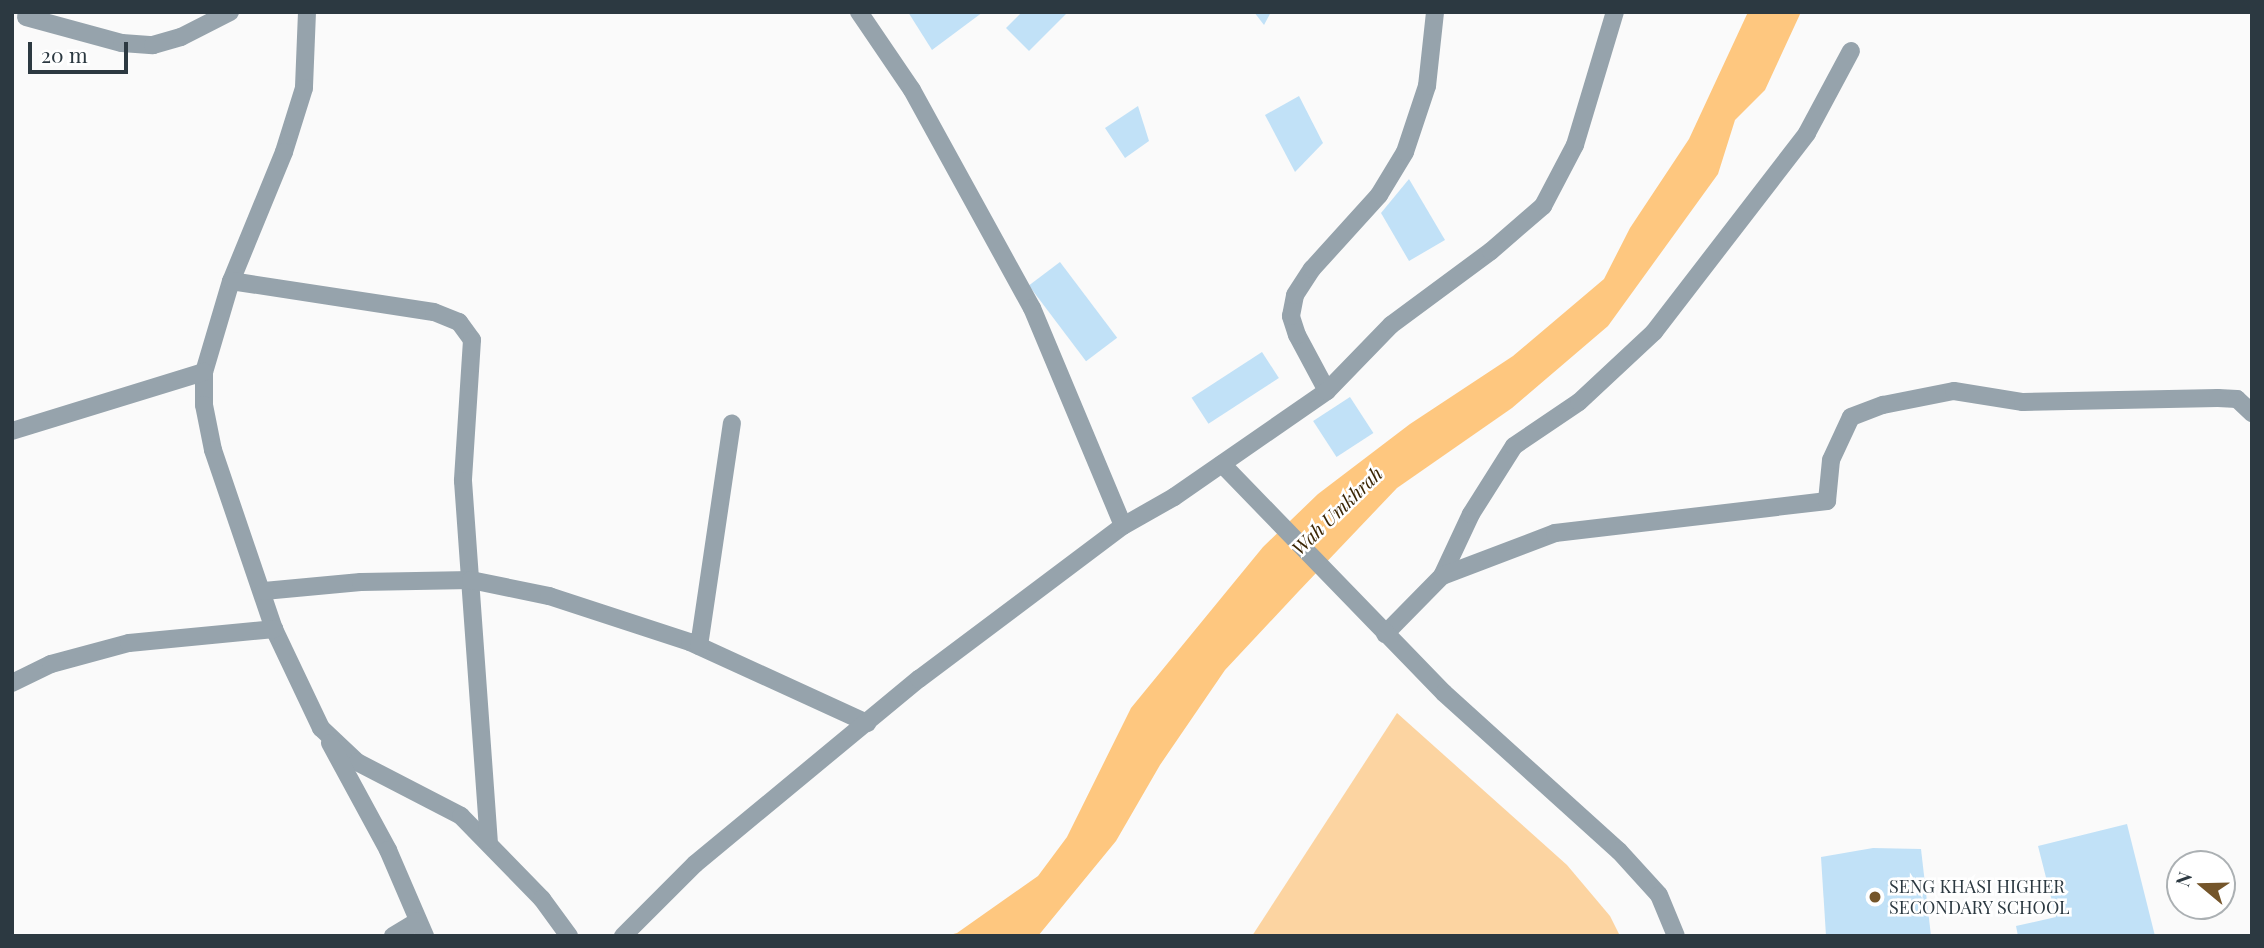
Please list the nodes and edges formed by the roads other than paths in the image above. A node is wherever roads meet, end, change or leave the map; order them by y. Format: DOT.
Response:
graph roads {
  1 [pos="230,12"];
  2 [pos="307,12"];
  3 [pos="859,12"];
  4 [pos="1436,12"];
  5 [pos="1615,12"];
  6 [pos="26,16"];
  7 [pos="1851,51"];
  8 [pos="231,281"];
  9 [pos="205,372"];
  10 [pos="1327,391"];
  11 [pos="2252,413"];
  12 [pos="732,424"];
  13 [pos="12,431"];
  14 [pos="1222,464"];
  15 [pos="1123,526"];
  16 [pos="1442,576"];
  17 [pos="471,580"];
  18 [pos="264,591"];
  19 [pos="274,629"];
  20 [pos="1385,634"];
  21 [pos="699,646"];
  22 [pos="12,683"];
  23 [pos="867,723"];
  24 [pos="321,728"];
  25 [pos="489,841"];
  26 [pos="421,928"];
  27 [pos="393,936"];
  28 [pos="569,936"];
  29 [pos="624,936"];
  30 [pos="1676,936"];
  1 -- 6 [label="street"];
  2 -- 8 [label="street"];
  3 -- 15 [label="street"];
  4 -- 10 [label="street"];
  5 -- 10 [label="street"];
  7 -- 16 [label="street"];
  8 -- 9 [label="street"];
  8 -- 17 [label="street"];
  9 -- 13 [label="street"];
  9 -- 18 [label="street"];
  10 -- 14 [label="street"];
  11 -- 16 [label="street"];
  12 -- 21 [label="street"];
  14 -- 15 [label="street"];
  14 -- 20 [label="street"];
  15 -- 23 [label="street"];
  16 -- 20 [label="street"];
  17 -- 18 [label="street"];
  17 -- 21 [label="street"];
  17 -- 25 [label="street"];
  18 -- 19 [label="street"];
  19 -- 22 [label="street"];
  19 -- 24 [label="street"];
  20 -- 30 [label="street"];
  21 -- 23 [label="street"];
  23 -- 29 [label="street"];
  24 -- 25 [label="street"];
  24 -- 26 [label="street"];
  25 -- 28 [label="street"];
  26 -- 27 [label="street"];
}
